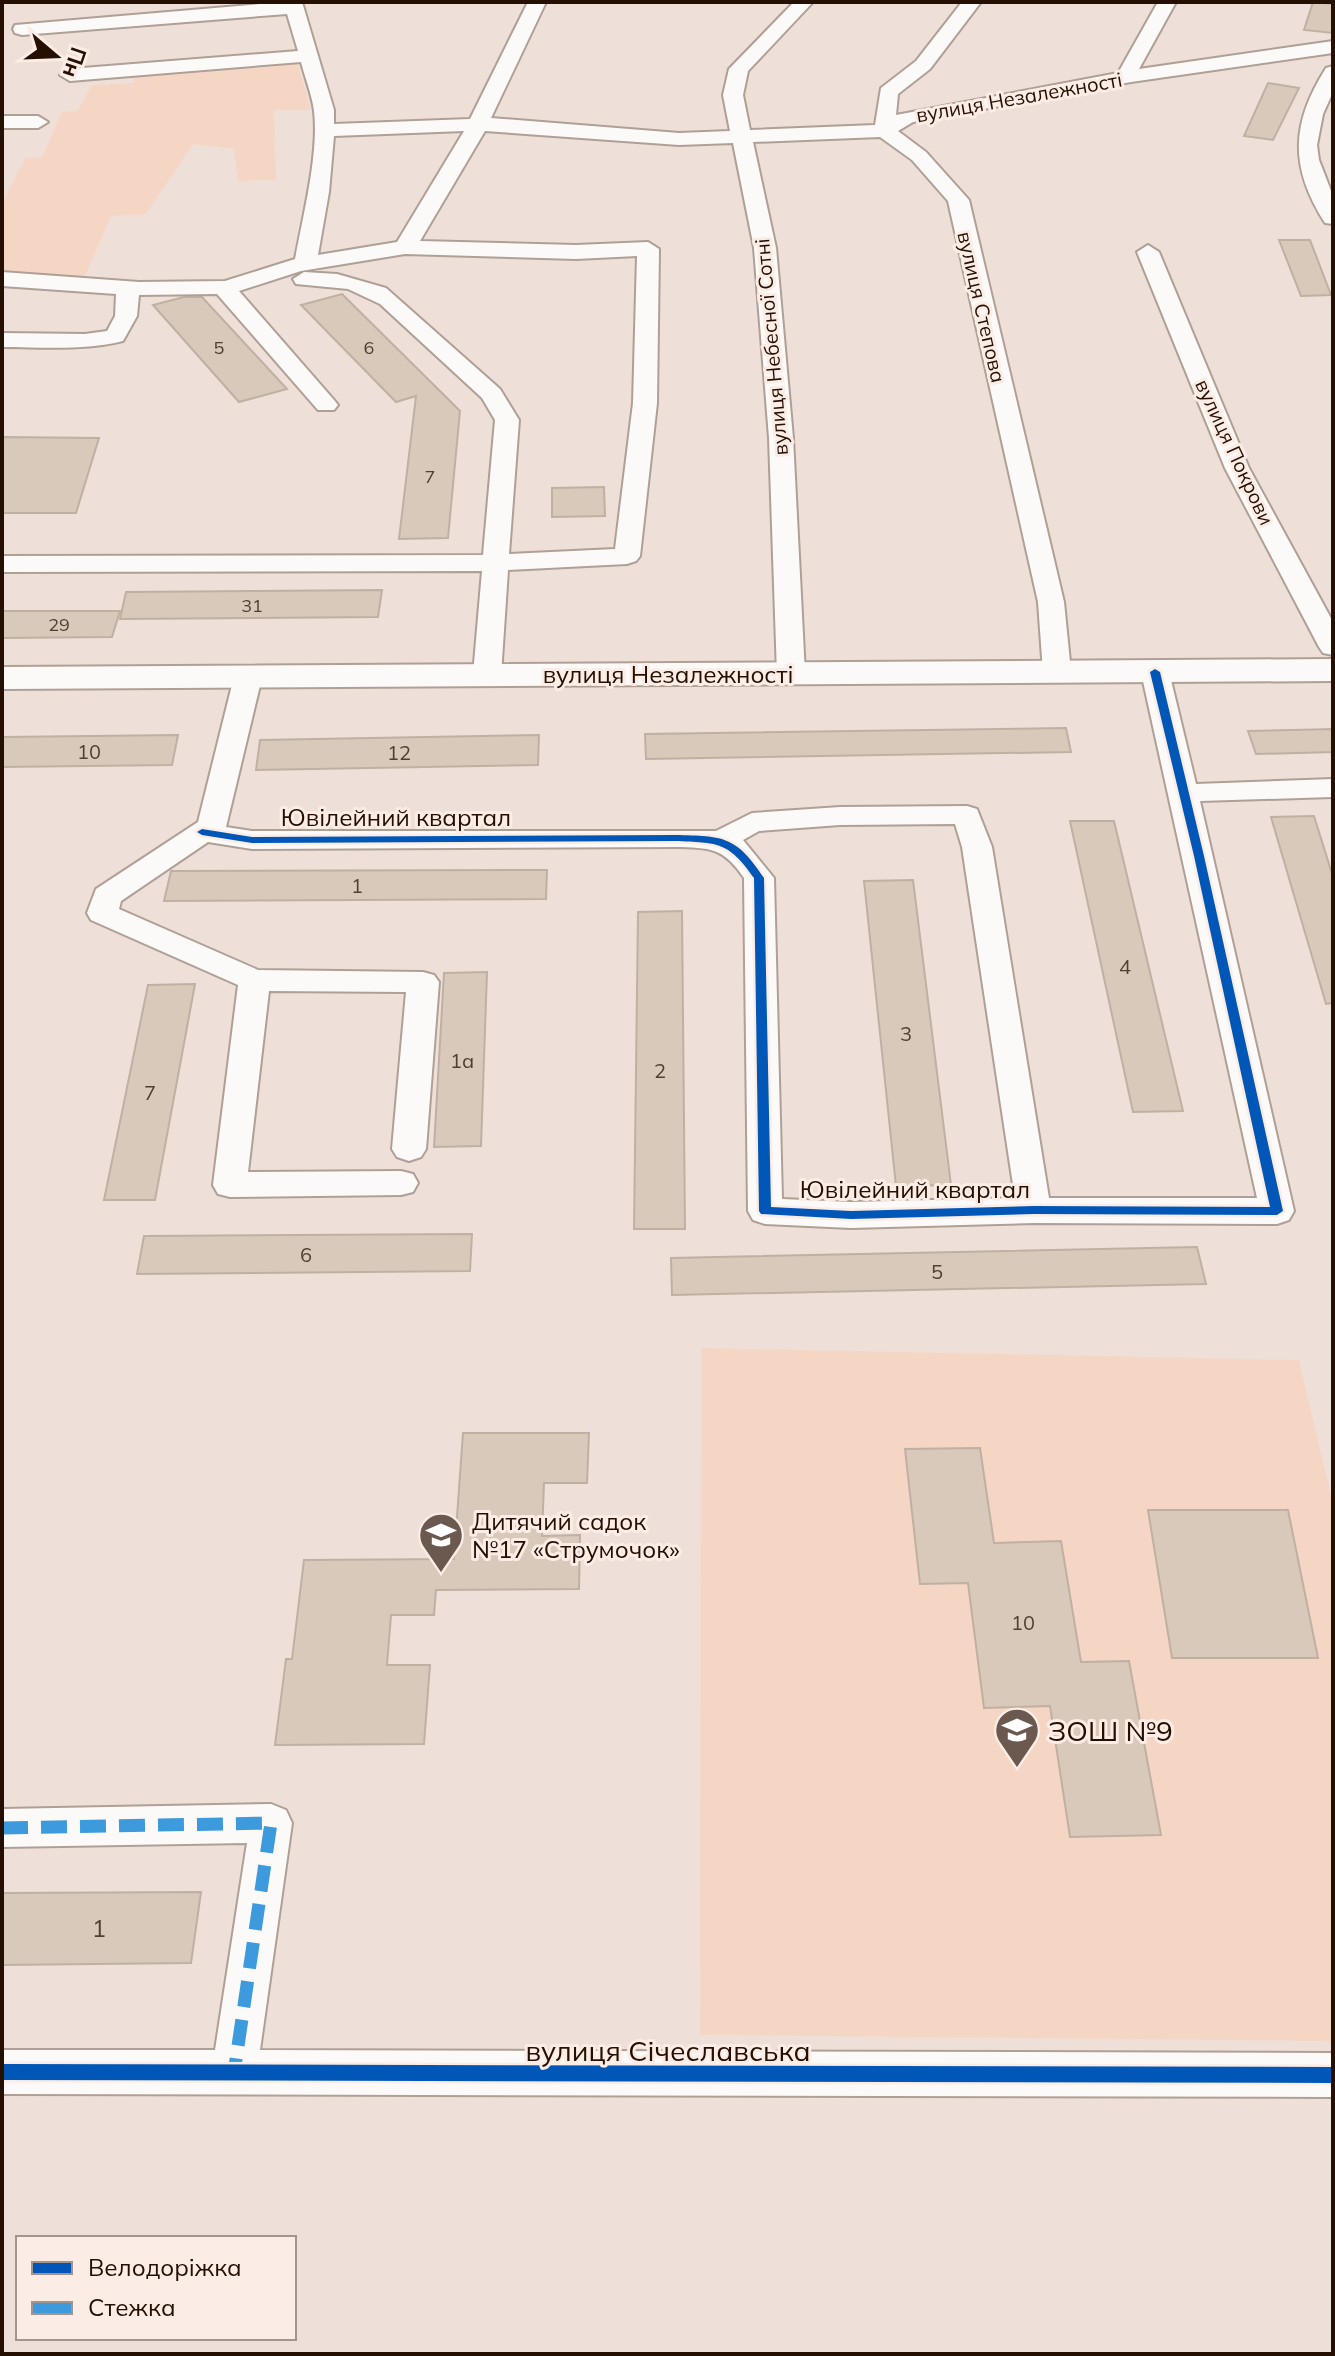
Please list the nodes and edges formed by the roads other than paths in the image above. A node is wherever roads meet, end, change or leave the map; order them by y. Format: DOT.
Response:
graph roads {
  1 [pos="537,2"];
  2 [pos="804,2"];
  3 [pos="972,2"];
  4 [pos="1167,2"];
  5 [pos="294,5"];
  6 [pos="22,29"];
  7 [pos="1333,47"];
  8 [pos="309,56"];
  9 [pos="1333,72"];
  10 [pos="70,75"];
  11 [pos="1125,77"];
  12 [pos="2,122"];
  13 [pos="38,122"];
  14 [pos="478,125"];
  15 [pos="324,130"];
  16 [pos="885,131"];
  17 [pos="740,138"];
  18 [pos="1333,218"];
  19 [pos="405,247"];
  20 [pos="1148,252"];
  21 [pos="305,264"];
  22 [pos="2,279"];
  23 [pos="128,288"];
  24 [pos="226,288"];
  25 [pos="2,340"];
  26 [pos="326,405"];
  27 [pos="495,563"];
  28 [pos="2,564"];
  29 [pos="1333,647"];
  30 [pos="1333,670"];
  31 [pos="1057,672"];
  32 [pos="1155,672"];
  33 [pos="791,674"];
  34 [pos="487,675"];
  35 [pos="248,677"];
  36 [pos="2,678"];
  37 [pos="1333,788"];
  38 [pos="1184,793"];
  39 [pos="202,832"];
  40 [pos="723,840"];
  41 [pos="254,980"];
  42 [pos="409,1149"];
  43 [pos="401,1183"];
  44 [pos="1034,1210"];
  45 [pos="2,1828"];
  46 [pos="2,2072"];
  47 [pos="234,2073"];
  48 [pos="1333,2075"];
  1 -- 14 [label="street"];
  2 -- 17 [label="street, вулиця Небесної Сотні"];
  3 -- 16 [label="street"];
  4 -- 11 [label="street"];
  5 -- 6 [label="street"];
  5 -- 8 [label="street"];
  7 -- 11 [label="street, вулиця Незалежності"];
  8 -- 10 [label="street"];
  8 -- 15 [label="street"];
  9 -- 18 [label="street"];
  11 -- 16 [label="street, вулиця Незалежності"];
  12 -- 13 [label="street"];
  14 -- 15 [label="street, вулиця Незалежності"];
  14 -- 17 [label="street, вулиця Незалежності"];
  14 -- 19 [label="street"];
  15 -- 21 [label="street"];
  16 -- 17 [label="street, вулиця Незалежності"];
  16 -- 31 [label="street, вулиця Степова"];
  17 -- 33 [label="street, вулиця Небесної Сотні"];
  19 -- 21 [label="street"];
  19 -- 27 [label="street"];
  20 -- 29 [label="street, вулиця Покрови"];
  21 -- 24 [label="street"];
  22 -- 23 [label="street"];
  23 -- 24 [label="street"];
  23 -- 25 [label="street"];
  24 -- 26 [label="street"];
  24 -- 27 [label="street"];
  27 -- 28 [label="street"];
  27 -- 34 [label="street"];
  30 -- 32 [label="main road, вулиця Незалежності"];
  31 -- 32 [label="main road, вулиця Незалежності"];
  31 -- 33 [label="main road, вулиця Незалежності"];
  32 -- 38 [label="street, Ювілейний квартал"];
  33 -- 34 [label="main road, вулиця Незалежності"];
  34 -- 35 [label="main road, вулиця Незалежності"];
  35 -- 36 [label="main road, вулиця Незалежності"];
  35 -- 39 [label="street"];
  37 -- 38 [label="street"];
  38 -- 44 [label="street, Ювілейний квартал"];
  39 -- 40 [label="street, Ювілейний квартал"];
  39 -- 41 [label="street"];
  40 -- 44 [label="street"];
  40 -- 44 [label="street, Ювілейний квартал"];
  41 -- 42 [label="street"];
  41 -- 43 [label="street"];
  45 -- 47 [label="street"];
  46 -- 47 [label="street, вулиця Січеславська"];
  47 -- 48 [label="street, вулиця Січеславська"];
}
